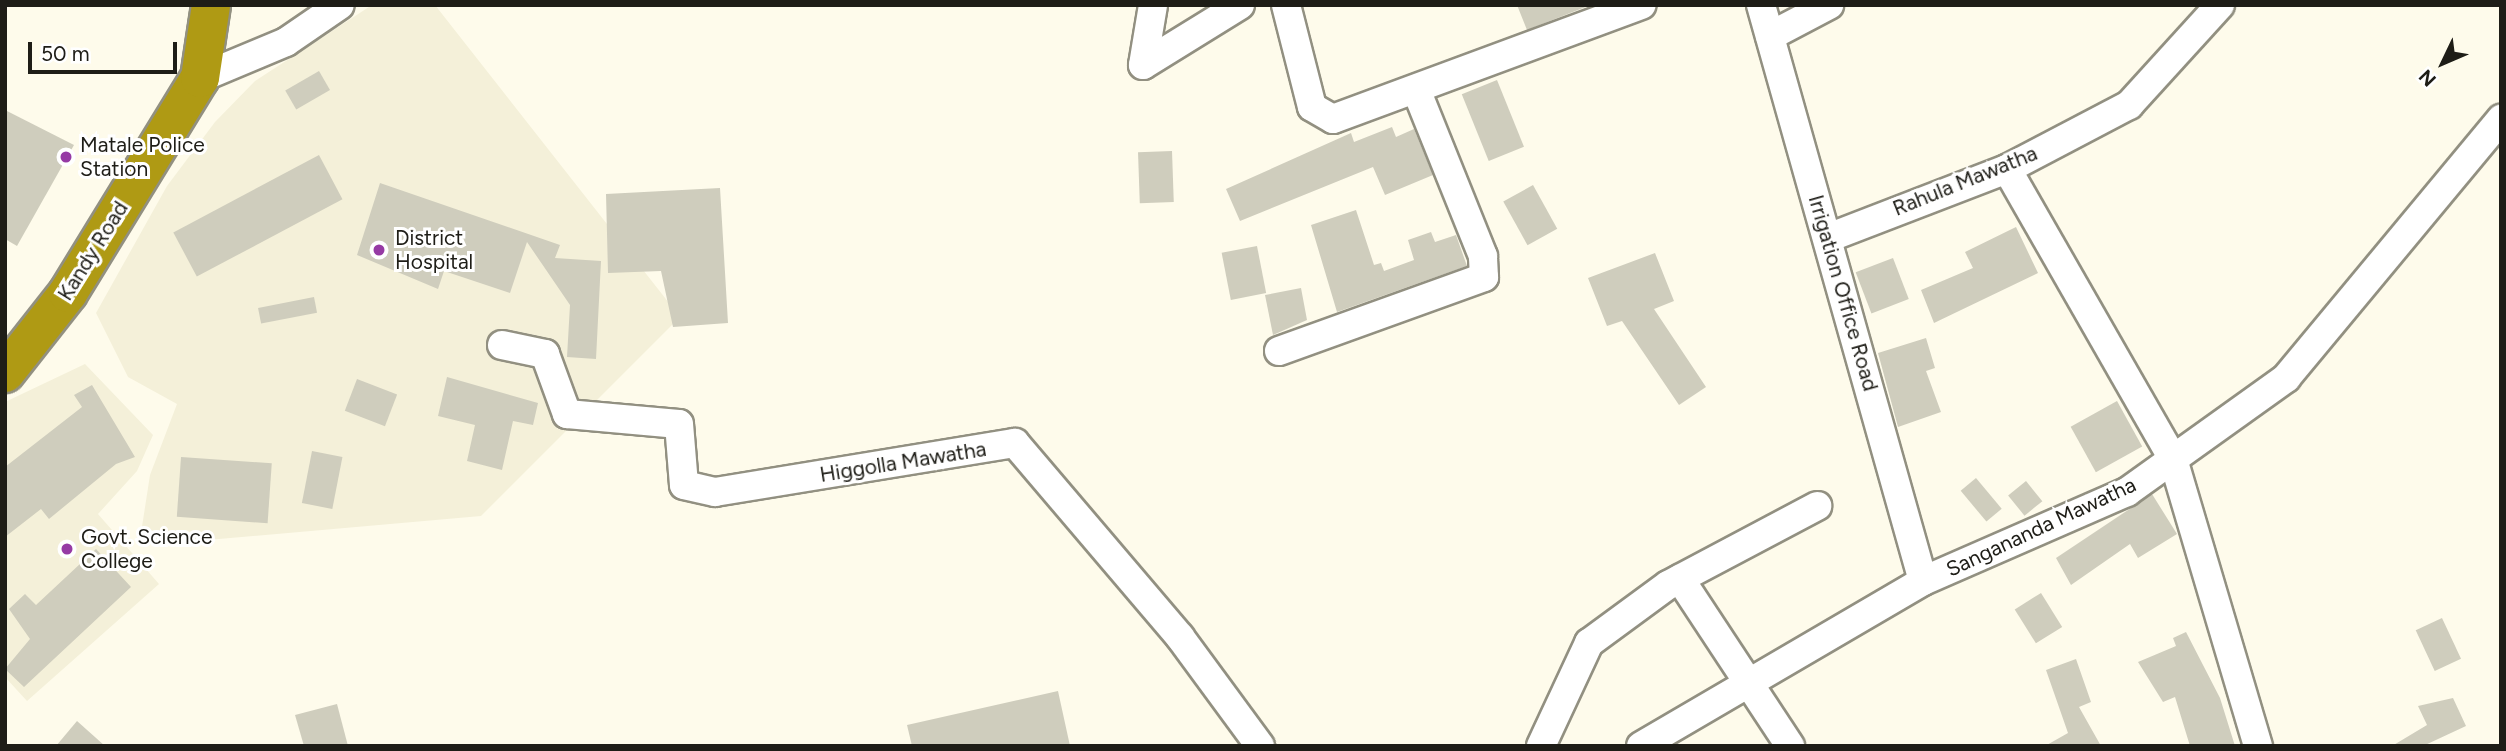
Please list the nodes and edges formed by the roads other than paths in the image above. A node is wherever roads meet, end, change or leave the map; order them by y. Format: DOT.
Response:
graph roads {
  1 [pos="211,5"];
  2 [pos="340,5"];
  3 [pos="1153,5"];
  4 [pos="1240,5"];
  5 [pos="1286,5"];
  6 [pos="1642,5"];
  7 [pos="1761,5"];
  8 [pos="1829,5"];
  9 [pos="2220,5"];
  10 [pos="1770,36"];
  11 [pos="200,78"];
  12 [pos="1416,89"];
  13 [pos="2501,119"];
  14 [pos="2007,169"];
  15 [pos="1828,238"];
  16 [pos="502,345"];
  17 [pos="1279,351"];
  18 [pos="5,373"];
  19 [pos="2173,458"];
  20 [pos="1817,506"];
  21 [pos="1679,579"];
  22 [pos="1923,581"];
  23 [pos="1750,681"];
  24 [pos="1260,746"];
  25 [pos="1541,746"];
  26 [pos="1642,746"];
  27 [pos="1790,746"];
  28 [pos="2258,746"];
  1 -- 11 [label="highway, Kandy Road"];
  2 -- 11 [label="street"];
  3 -- 4 [label="street"];
  5 -- 12 [label="street"];
  6 -- 12 [label="street"];
  7 -- 10 [label="street, Irrigation Office Road"];
  8 -- 10 [label="street"];
  9 -- 14 [label="street, Rahula Mawatha"];
  10 -- 15 [label="street, Irrigation Office Road"];
  11 -- 18 [label="highway, Kandy Road"];
  12 -- 17 [label="street"];
  13 -- 19 [label="street, Sangananda Mawatha"];
  14 -- 15 [label="street, Rahula Mawatha"];
  14 -- 19 [label="street"];
  15 -- 22 [label="street, Irrigation Office Road"];
  16 -- 24 [label="street, Higgolla Mawatha"];
  19 -- 22 [label="street, Sangananda Mawatha"];
  19 -- 28 [label="street"];
  20 -- 21 [label="street"];
  21 -- 23 [label="street"];
  21 -- 25 [label="street"];
  22 -- 23 [label="street, Sangananda Mawatha"];
  23 -- 26 [label="street, Sangananda Mawatha"];
  23 -- 27 [label="street"];
}
